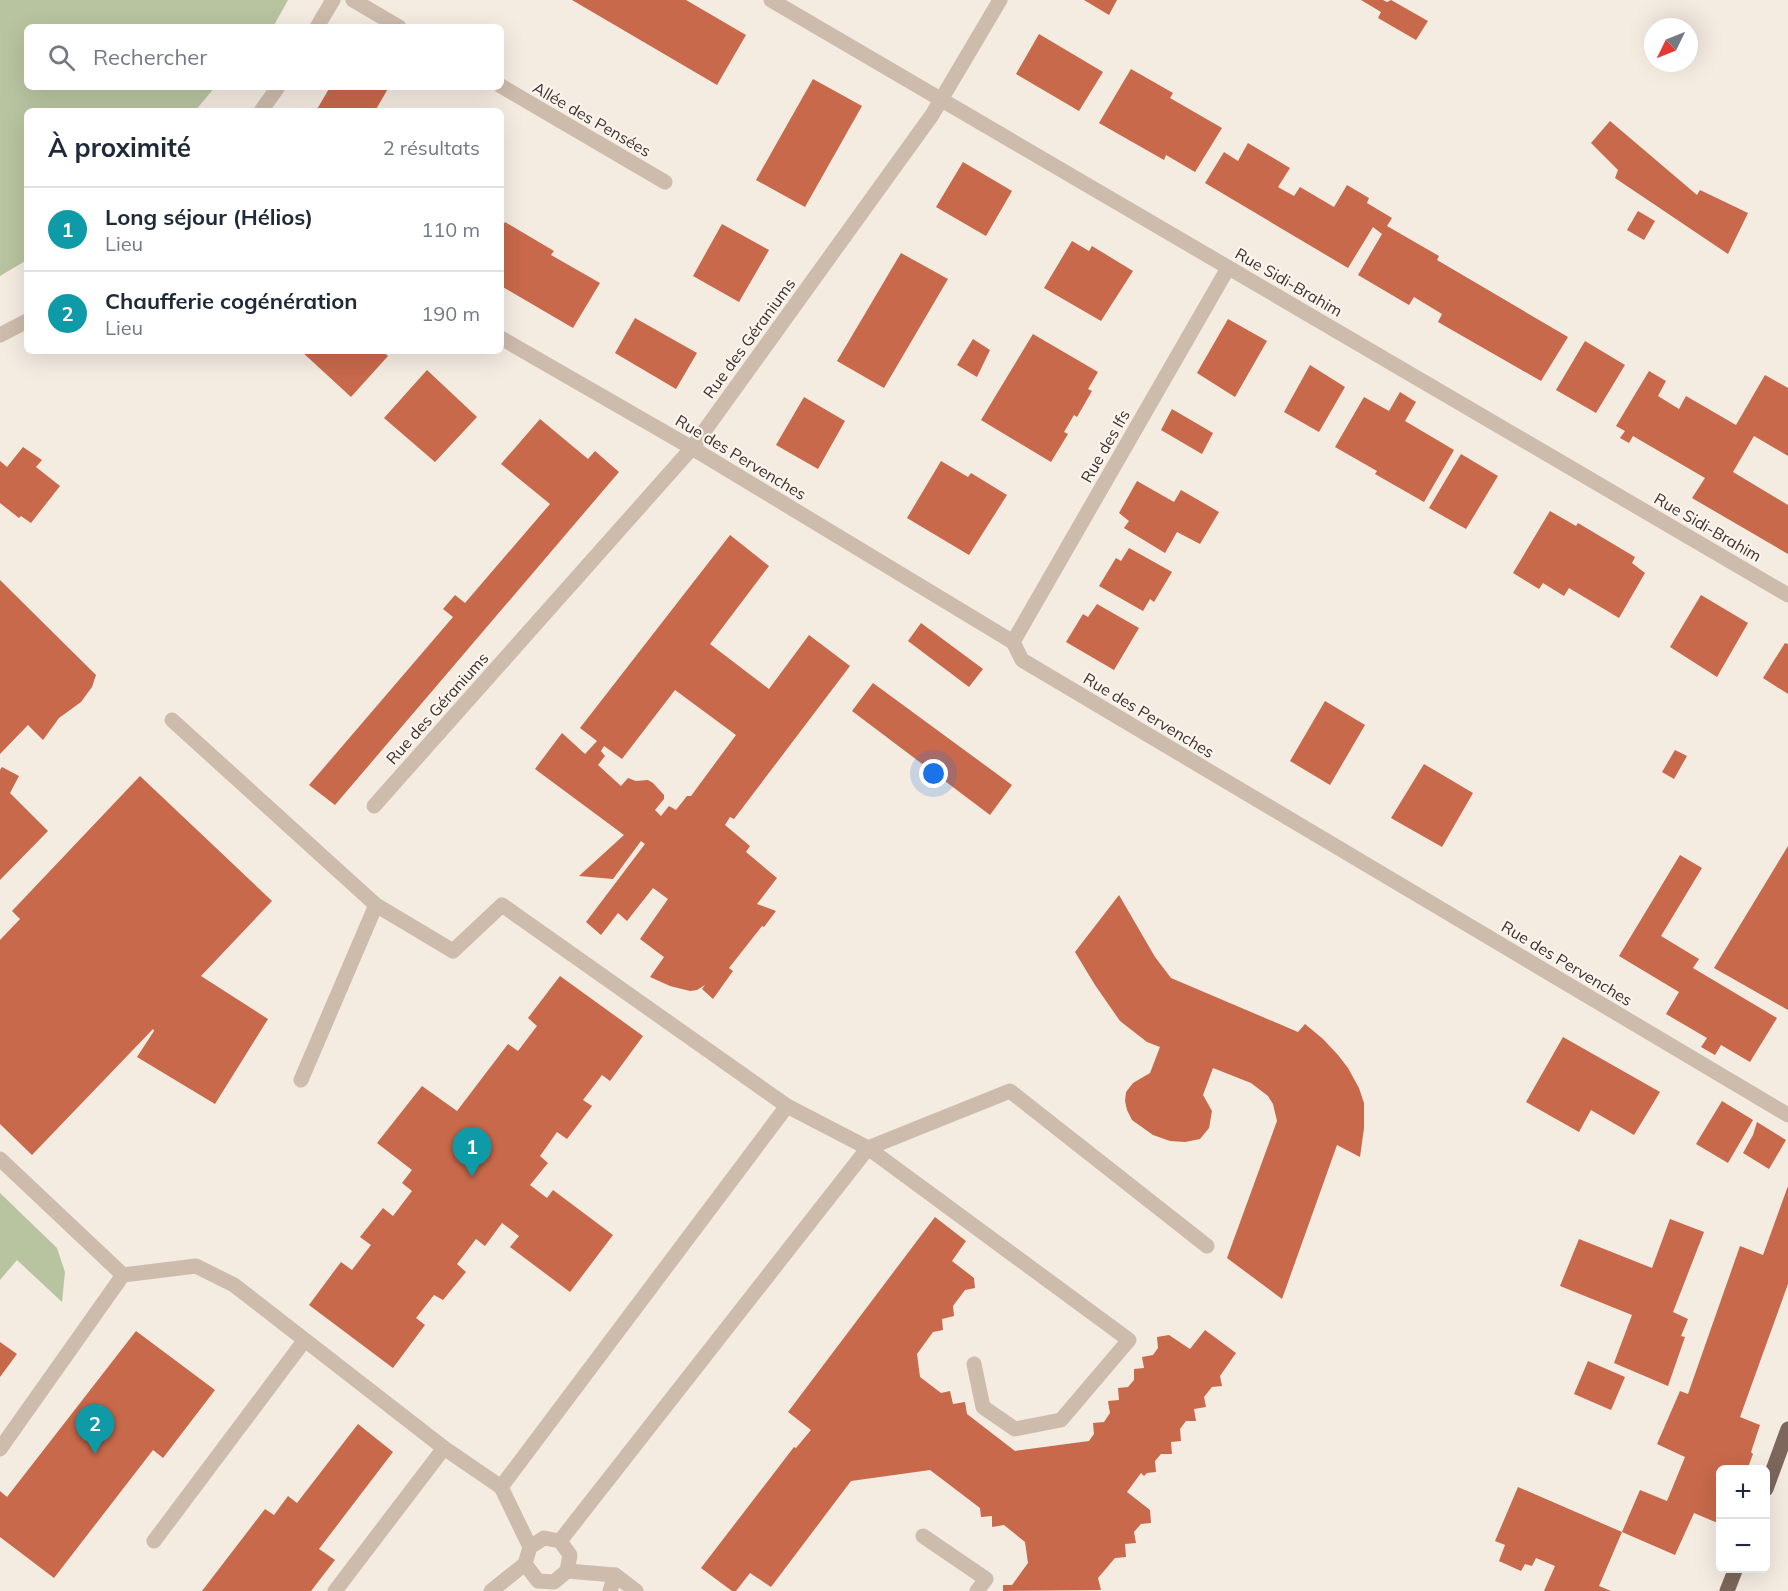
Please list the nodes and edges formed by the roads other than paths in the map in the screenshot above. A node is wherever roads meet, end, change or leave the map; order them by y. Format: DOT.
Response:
graph roads {
  1 [pos="333,0"];
  2 [pos="353,0"];
  3 [pos="771,0"];
  4 [pos="1000,0"];
  5 [pos="319,24"];
  6 [pos="394,24"];
  7 [pos="504,88"];
  8 [pos="276,90"];
  9 [pos="942,100"];
  10 [pos="263,108"];
  11 [pos="665,182"];
  12 [pos="1228,268"];
  13 [pos="24,323"];
  14 [pos="0,336"];
  15 [pos="504,340"];
  16 [pos="692,448"];
  17 [pos="1788,595"];
  18 [pos="1013,642"];
  19 [pos="172,720"];
  20 [pos="374,807"];
  21 [pos="376,905"];
  22 [pos="301,1080"];
  23 [pos="787,1106"];
  24 [pos="1788,1115"];
  25 [pos="868,1148"];
  26 [pos="0,1159"];
  27 [pos="1207,1246"];
  28 [pos="123,1275"];
  29 [pos="304,1341"];
  30 [pos="974,1364"];
  31 [pos="1788,1429"];
  32 [pos="444,1448"];
  33 [pos="0,1449"];
  34 [pos="1770,1478"];
  35 [pos="501,1487"];
  36 [pos="923,1536"];
  37 [pos="154,1541"];
  38 [pos="560,1541"];
  39 [pos="530,1547"];
  40 [pos="525,1564"];
  41 [pos="567,1571"];
  42 [pos="1734,1573"];
  43 [pos="615,1575"];
  44 [pos="532,1586"];
  45 [pos="335,1591"];
  46 [pos="491,1591"];
  47 [pos="610,1591"];
  48 [pos="636,1591"];
  49 [pos="977,1591"];
  50 [pos="1727,1591"];
  1 -- 5 [label="street"];
  2 -- 6 [label="street"];
  3 -- 9 [label="street, Rue Sidi-Brahim"];
  4 -- 9 [label="street, Rue des Géraniums"];
  7 -- 11 [label="street, Allée des Pensées"];
  8 -- 10 [label="street"];
  9 -- 12 [label="street, Rue Sidi-Brahim"];
  9 -- 16 [label="street, Rue des Géraniums"];
  12 -- 17 [label="street, Rue Sidi-Brahim"];
  12 -- 18 [label="street, Rue des Ifs"];
  13 -- 14 [label="street"];
  15 -- 16 [label="street, Rue des Pervenches"];
  16 -- 18 [label="street, Rue des Pervenches"];
  16 -- 20 [label="street, Rue des Géraniums"];
  18 -- 24 [label="street, Rue des Pervenches"];
  19 -- 21 [label="street"];
  21 -- 22 [label="street"];
  21 -- 23 [label="street"];
  23 -- 25 [label="street"];
  23 -- 35 [label="street"];
  25 -- 27 [label="street"];
  25 -- 30 [label="street"];
  25 -- 38 [label="street"];
  26 -- 28 [label="street"];
  28 -- 29 [label="street"];
  28 -- 33 [label="street"];
  29 -- 32 [label="street"];
  29 -- 37 [label="street"];
  31 -- 34 [label="main road"];
  32 -- 35 [label="street"];
  32 -- 45 [label="street"];
  35 -- 39 [label="street"];
  36 -- 49 [label="street"];
  38 -- 39 [label="street"];
  38 -- 41 [label="street"];
  39 -- 40 [label="street"];
  40 -- 44 [label="street"];
  40 -- 46 [label="street"];
  41 -- 43 [label="street"];
  41 -- 44 [label="street"];
  42 -- 50 [label="main road"];
  43 -- 47 [label="street"];
  43 -- 48 [label="street"];
}
